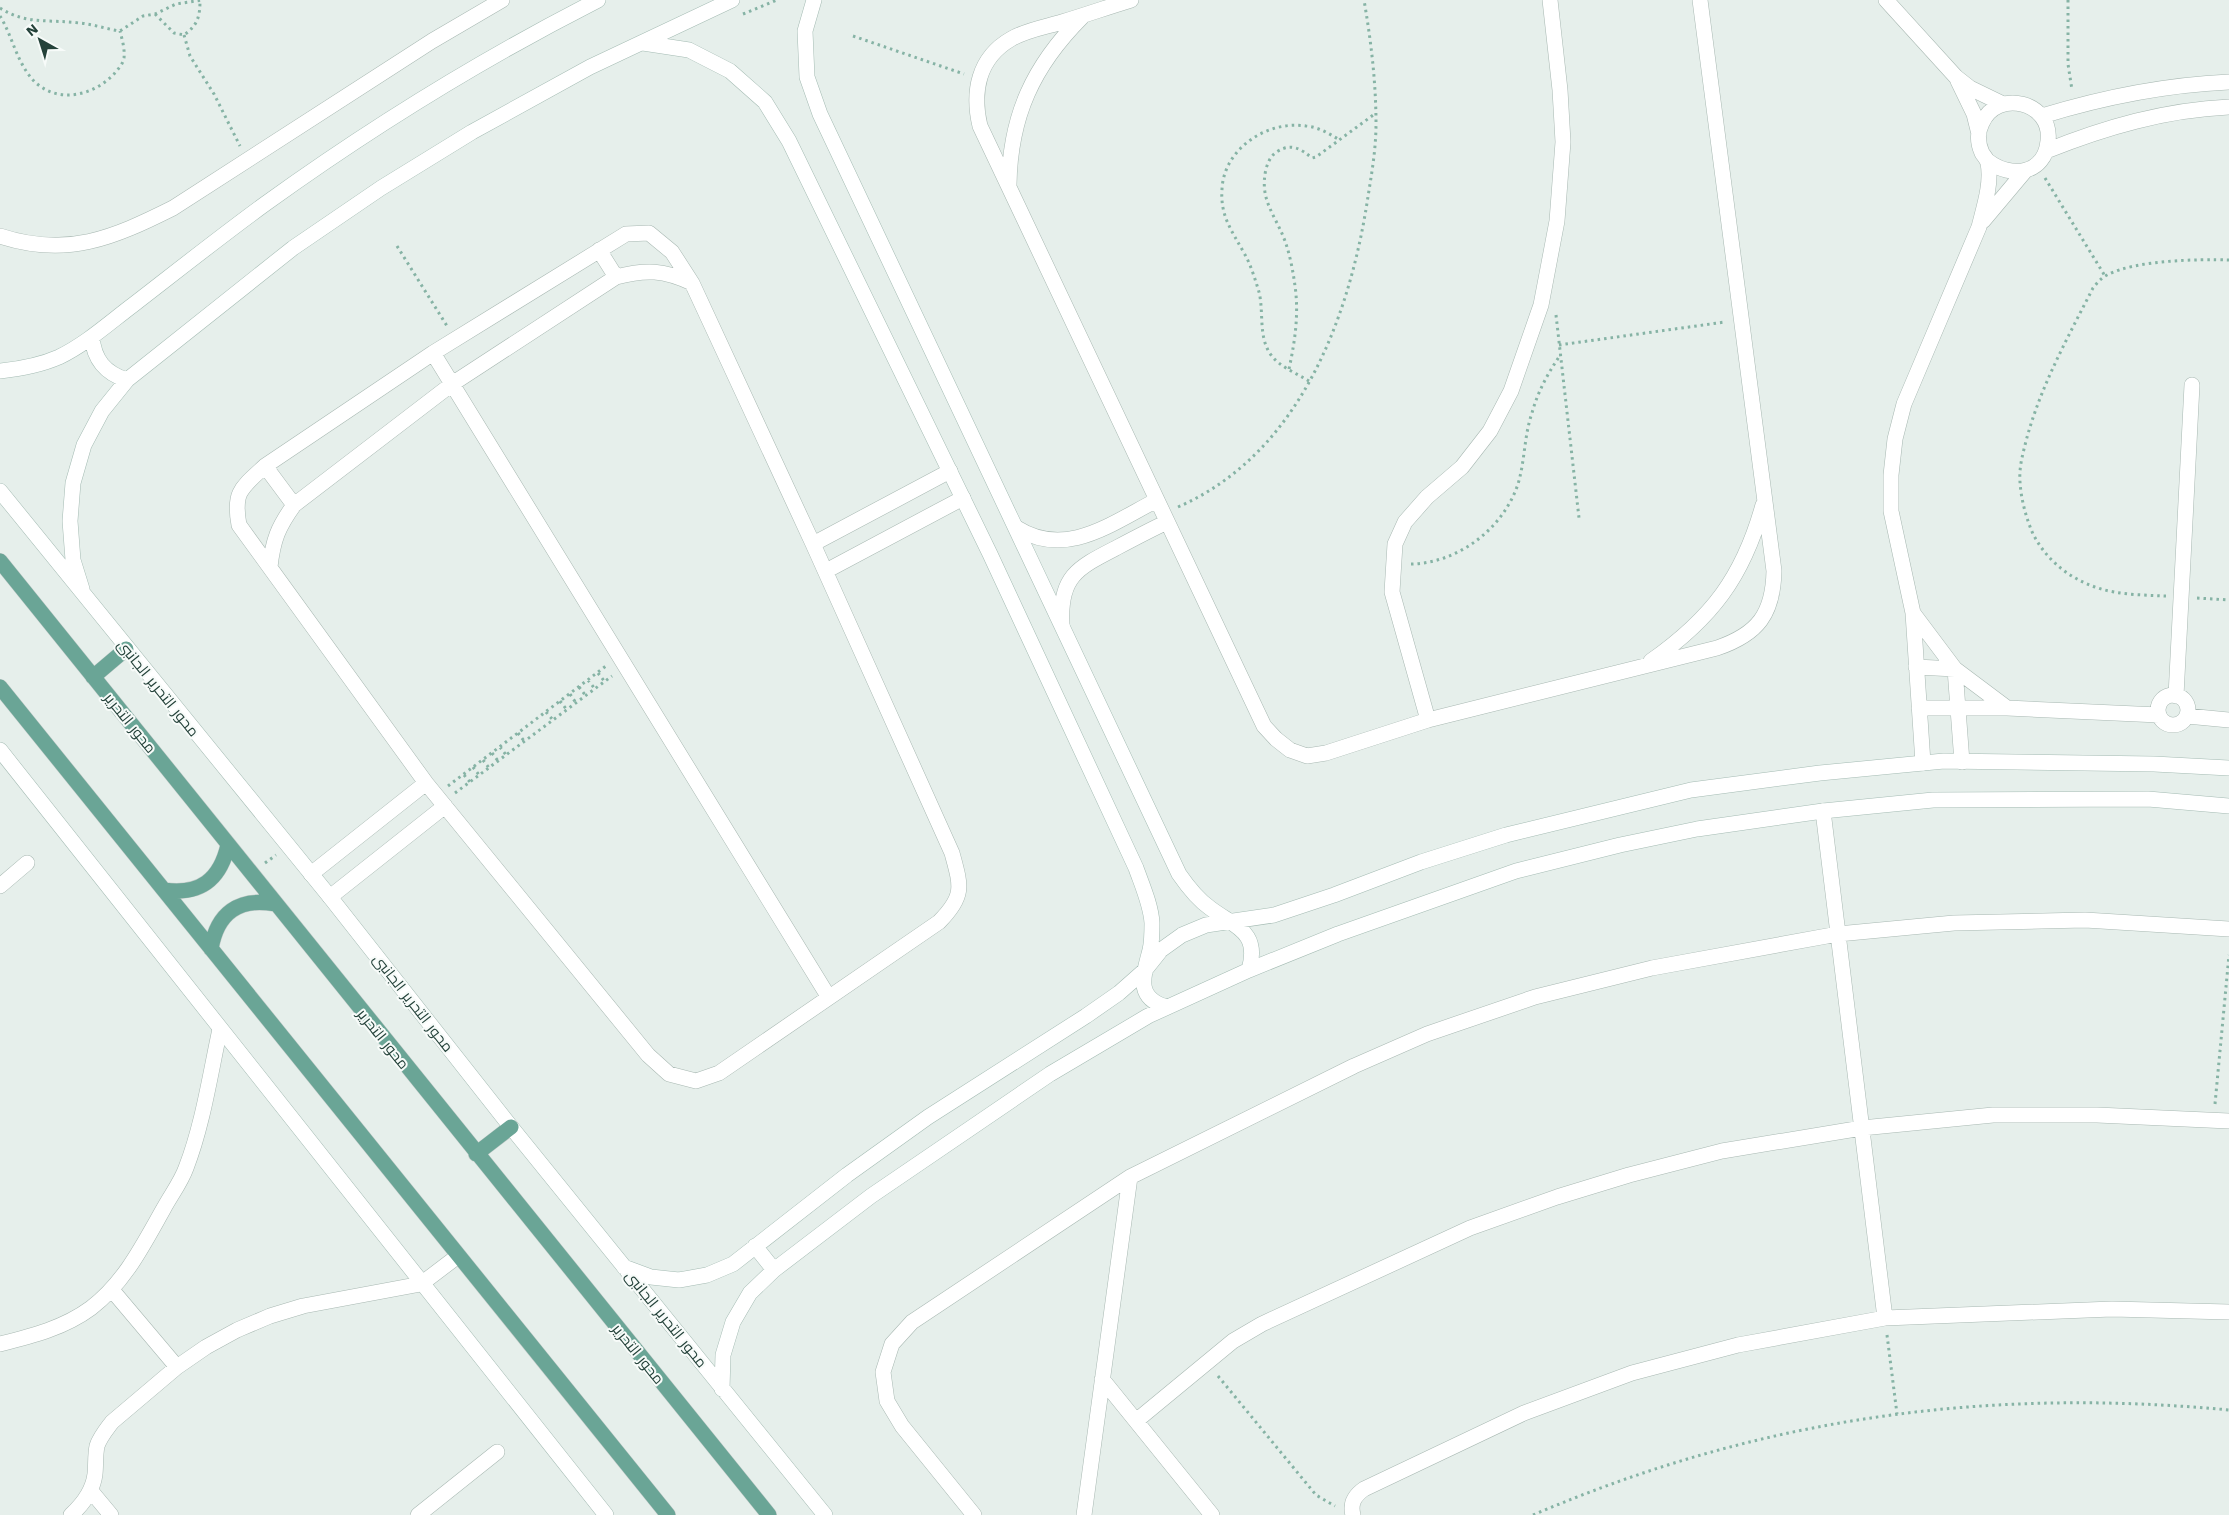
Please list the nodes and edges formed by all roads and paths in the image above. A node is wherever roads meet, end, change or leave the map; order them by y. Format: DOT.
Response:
graph roads {
  1 [pos="201,0"];
  2 [pos="502,0"];
  3 [pos="598,0"];
  4 [pos="732,0"];
  5 [pos="814,0"];
  6 [pos="1132,0"];
  7 [pos="1364,0"];
  8 [pos="1550,0"];
  9 [pos="1700,0"];
  10 [pos="1886,0"];
  11 [pos="2068,0"];
  12 [pos="0,8"];
  13 [pos="155,14"];
  14 [pos="1083,15"];
  15 [pos="0,16"];
  16 [pos="120,31"];
  17 [pos="184,35"];
  18 [pos="853,36"];
  19 [pos="643,43"];
  20 [pos="1956,77"];
  21 [pos="979,80"];
  22 [pos="2229,82"];
  23 [pos="2003,104"];
  24 [pos="2075,106"];
  25 [pos="2229,107"];
  26 [pos="1376,113"];
  27 [pos="2042,116"];
  28 [pos="1979,134"];
  29 [pos="1338,139"];
  30 [pos="2046,151"];
  31 [pos="248,160"];
  32 [pos="1988,161"];
  33 [pos="2031,167"];
  34 [pos="1009,189"];
  35 [pos="1979,227"];
  36 [pos="0,236"];
  37 [pos="397,246"];
  38 [pos="599,250"];
  39 [pos="2229,260"];
  40 [pos="2104,276"];
  41 [pos="616,277"];
  42 [pos="692,283"];
  43 [pos="1556,308"];
  44 [pos="1741,320"];
  45 [pos="92,337"];
  46 [pos="455,340"];
  47 [pos="1560,345"];
  48 [pos="433,353"];
  49 [pos="1561,354"];
  50 [pos="1290,369"];
  51 [pos="0,370"];
  52 [pos="127,380"];
  53 [pos="1308,381"];
  54 [pos="452,384"];
  55 [pos="2192,385"];
  56 [pos="265,466"];
  57 [pos="950,471"];
  58 [pos="0,492"];
  59 [pos="963,498"];
  60 [pos="1764,499"];
  61 [pos="1157,500"];
  62 [pos="294,506"];
  63 [pos="1165,518"];
  64 [pos="1579,518"];
  65 [pos="1017,528"];
  66 [pos="813,544"];
  67 [pos="0,561"];
  68 [pos="1392,565"];
  69 [pos="270,567"];
  70 [pos="826,571"];
  71 [pos="84,597"];
  72 [pos="2181,597"];
  73 [pos="2229,600"];
  74 [pos="1913,613"];
  75 [pos="1062,625"];
  76 [pos="126,649"];
  77 [pos="622,662"];
  78 [pos="1643,667"];
  79 [pos="1916,667"];
  80 [pos="1955,669"];
  81 [pos="598,673"];
  82 [pos="93,677"];
  83 [pos="588,680"];
  84 [pos="605,682"];
  85 [pos="0,687"];
  86 [pos="579,687"];
  87 [pos="595,689"];
  88 [pos="570,694"];
  89 [pos="586,696"];
  90 [pos="2176,696"];
  91 [pos="560,701"];
  92 [pos="576,703"];
  93 [pos="1919,708"];
  94 [pos="1958,708"];
  95 [pos="2007,708"];
  96 [pos="567,710"];
  97 [pos="546,712"];
  98 [pos="2159,715"];
  99 [pos="2186,716"];
  100 [pos="553,720"];
  101 [pos="1428,720"];
  102 [pos="2229,720"];
  103 [pos="518,733"];
  104 [pos="524,741"];
  105 [pos="500,747"];
  106 [pos="0,750"];
  107 [pos="492,753"];
  108 [pos="506,755"];
  109 [pos="483,760"];
  110 [pos="498,761"];
  111 [pos="1962,762"];
  112 [pos="1923,763"];
  113 [pos="473,767"];
  114 [pos="489,768"];
  115 [pos="2229,768"];
  116 [pos="464,774"];
  117 [pos="479,775"];
  118 [pos="426,782"];
  119 [pos="470,782"];
  120 [pos="441,801"];
  121 [pos="2229,806"];
  122 [pos="1823,811"];
  123 [pos="228,845"];
  124 [pos="27,863"];
  125 [pos="311,874"];
  126 [pos="0,886"];
  127 [pos="164,890"];
  128 [pos="330,897"];
  129 [pos="275,904"];
  130 [pos="1232,922"];
  131 [pos="2229,929"];
  132 [pos="1838,934"];
  133 [pos="211,949"];
  134 [pos="2229,955"];
  135 [pos="1144,970"];
  136 [pos="1249,970"];
  137 [pos="828,996"];
  138 [pos="1167,1006"];
  139 [pos="220,1029"];
  140 [pos="2214,1119"];
  141 [pos="2229,1121"];
  142 [pos="511,1127"];
  143 [pos="1862,1128"];
  144 [pos="476,1154"];
  145 [pos="1130,1177"];
  146 [pos="756,1246"];
  147 [pos="458,1256"];
  148 [pos="624,1267"];
  149 [pos="774,1270"];
  150 [pos="421,1284"];
  151 [pos="112,1290"];
  152 [pos="2229,1312"];
  153 [pos="1885,1318"];
  154 [pos="0,1344"];
  155 [pos="1208,1362"];
  156 [pos="177,1367"];
  157 [pos="1102,1379"];
  158 [pos="722,1388"];
  159 [pos="2229,1410"];
  160 [pos="1896,1414"];
  161 [pos="1136,1421"];
  162 [pos="497,1452"];
  163 [pos="91,1491"];
  164 [pos="1352,1514"];
  165 [pos="71,1515"];
  166 [pos="111,1515"];
  167 [pos="418,1515"];
  168 [pos="606,1515"];
  169 [pos="668,1515"];
  170 [pos="769,1515"];
  171 [pos="825,1515"];
  172 [pos="974,1515"];
  173 [pos="1084,1515"];
  174 [pos="1212,1515"];
  175 [pos="1533,1515"];
  1 -- 13 [label="path"];
  1 -- 17 [label="path"];
  2 -- 31 [label="street"];
  3 -- 45 [label="street"];
  4 -- 19 [label="street"];
  5 -- 65 [label="street"];
  6 -- 14 [label="street"];
  7 -- 26 [label="path"];
  8 -- 68 [label="street"];
  9 -- 44 [label="street"];
  10 -- 20 [label="street"];
  11 -- 24 [label="path"];
  12 -- 16 [label="path"];
  13 -- 16 [label="path"];
  13 -- 17 [label="path"];
  14 -- 21 [label="street"];
  14 -- 34 [label="street"];
  15 -- 16 [label="path"];
  17 -- 31 [label="path"];
  18 -- 21 [label="path"];
  19 -- 52 [label="street"];
  19 -- 57 [label="street"];
  20 -- 23 [label="street"];
  20 -- 28 [label="street"];
  21 -- 34 [label="street"];
  22 -- 24 [label="street"];
  23 -- 27 [label="street"];
  23 -- 28 [label="street"];
  24 -- 27 [label="street"];
  25 -- 30 [label="street"];
  26 -- 50 [label="path"];
  26 -- 53 [label="path"];
  27 -- 30 [label="street"];
  28 -- 32 [label="street"];
  29 -- 50 [label="path"];
  30 -- 33 [label="street"];
  31 -- 36 [label="street"];
  32 -- 33 [label="street"];
  32 -- 35 [label="street"];
  33 -- 35 [label="street"];
  33 -- 40 [label="path"];
  34 -- 61 [label="street"];
  35 -- 74 [label="street"];
  37 -- 46 [label="path"];
  38 -- 41 [label="street"];
  38 -- 42 [label="street"];
  38 -- 46 [label="street"];
  39 -- 40 [label="path"];
  40 -- 72 [label="path"];
  41 -- 42 [label="street"];
  41 -- 54 [label="street"];
  42 -- 66 [label="street"];
  43 -- 47 [label="path"];
  44 -- 47 [label="path"];
  44 -- 60 [label="street"];
  45 -- 51 [label="street"];
  45 -- 52 [label="street"];
  46 -- 48 [label="street"];
  47 -- 49 [label="path"];
  48 -- 54 [label="street"];
  48 -- 56 [label="street"];
  49 -- 64 [label="path"];
  49 -- 68 [label="path"];
  50 -- 53 [label="path"];
  52 -- 71 [label="street"];
  53 -- 63 [label="path"];
  54 -- 62 [label="street"];
  54 -- 77 [label="street"];
  55 -- 72 [label="street"];
  56 -- 62 [label="street"];
  56 -- 69 [label="street"];
  57 -- 59 [label="street"];
  57 -- 66 [label="street"];
  58 -- 71 [label="street, محور التحرير الجانبى"];
  59 -- 70 [label="street"];
  59 -- 135 [label="street"];
  60 -- 78 [label="street"];
  60 -- 78 [label="street"];
  61 -- 63 [label="street"];
  61 -- 65 [label="street"];
  62 -- 69 [label="street"];
  63 -- 75 [label="street"];
  63 -- 101 [label="street"];
  65 -- 75 [label="street"];
  66 -- 70 [label="street"];
  67 -- 82 [label="main road, محور التحرير"];
  68 -- 101 [label="street"];
  69 -- 118 [label="street"];
  70 -- 137 [label="street"];
  71 -- 76 [label="street, محور التحرير الجانبى"];
  72 -- 73 [label="path"];
  72 -- 90 [label="street"];
  74 -- 79 [label="street"];
  74 -- 80 [label="street"];
  75 -- 130 [label="street"];
  76 -- 82 [label="main road"];
  76 -- 125 [label="street, محور التحرير الجانبى"];
  77 -- 81 [label="path"];
  77 -- 84 [label="path"];
  77 -- 137 [label="street"];
  78 -- 101 [label="street"];
  79 -- 80 [label="street"];
  79 -- 93 [label="street"];
  80 -- 94 [label="street"];
  80 -- 95 [label="street"];
  81 -- 83 [label="path"];
  81 -- 84 [label="path"];
  82 -- 123 [label="main road, محور التحرير"];
  83 -- 86 [label="path"];
  83 -- 87 [label="path"];
  84 -- 87 [label="path"];
  85 -- 127 [label="main road"];
  86 -- 88 [label="path"];
  86 -- 89 [label="path"];
  87 -- 89 [label="path"];
  88 -- 91 [label="path"];
  88 -- 92 [label="path"];
  89 -- 92 [label="path"];
  90 -- 98 [label="street"];
  90 -- 99 [label="street"];
  91 -- 96 [label="path"];
  91 -- 97 [label="path"];
  92 -- 96 [label="path"];
  93 -- 94 [label="street"];
  93 -- 112 [label="street"];
  94 -- 95 [label="street"];
  94 -- 111 [label="street"];
  95 -- 98 [label="street"];
  96 -- 100 [label="path"];
  97 -- 100 [label="path"];
  97 -- 103 [label="path"];
  98 -- 99 [label="street"];
  99 -- 102 [label="street"];
  100 -- 104 [label="path"];
  103 -- 104 [label="path"];
  103 -- 105 [label="path"];
  104 -- 108 [label="path"];
  105 -- 107 [label="path"];
  105 -- 108 [label="path"];
  106 -- 139 [label="street"];
  107 -- 109 [label="path"];
  107 -- 110 [label="path"];
  108 -- 110 [label="path"];
  109 -- 113 [label="path"];
  109 -- 114 [label="path"];
  110 -- 114 [label="path"];
  111 -- 112 [label="street"];
  111 -- 115 [label="street"];
  112 -- 130 [label="street"];
  113 -- 116 [label="path"];
  113 -- 117 [label="path"];
  114 -- 117 [label="path"];
  116 -- 119 [label="path"];
  116 -- 120 [label="path"];
  117 -- 119 [label="path"];
  118 -- 120 [label="street"];
  118 -- 125 [label="street"];
  119 -- 120 [label="path"];
  120 -- 128 [label="street"];
  120 -- 137 [label="street"];
  121 -- 122 [label="street"];
  122 -- 132 [label="street"];
  122 -- 136 [label="street"];
  123 -- 127 [label="main road"];
  123 -- 129 [label="main road, محور التحرير"];
  124 -- 126 [label="street"];
  125 -- 128 [label="street, محور التحرير الجانبى"];
  127 -- 133 [label="main road"];
  128 -- 142 [label="street, محور التحرير الجانبى"];
  129 -- 133 [label="main road"];
  129 -- 144 [label="main road, محور التحرير"];
  130 -- 135 [label="street"];
  130 -- 136 [label="street"];
  131 -- 132 [label="street"];
  132 -- 143 [label="street"];
  132 -- 145 [label="street"];
  133 -- 147 [label="main road"];
  134 -- 140 [label="path"];
  135 -- 138 [label="street"];
  135 -- 146 [label="street"];
  136 -- 138 [label="street"];
  138 -- 149 [label="street"];
  139 -- 150 [label="street"];
  139 -- 151 [label="street"];
  140 -- 141 [label="street"];
  140 -- 143 [label="street"];
  142 -- 144 [label="main road"];
  142 -- 148 [label="street, محور التحرير الجانبى"];
  143 -- 153 [label="street"];
  143 -- 155 [label="street"];
  144 -- 170 [label="main road, محور التحرير"];
  145 -- 157 [label="street"];
  145 -- 172 [label="street"];
  146 -- 148 [label="street"];
  146 -- 149 [label="street"];
  147 -- 150 [label="street"];
  147 -- 169 [label="main road"];
  148 -- 158 [label="street, محور التحرير الجانبى"];
  149 -- 158 [label="street"];
  150 -- 156 [label="street"];
  150 -- 168 [label="street"];
  151 -- 154 [label="street"];
  151 -- 156 [label="street"];
  152 -- 153 [label="street"];
  153 -- 160 [label="path"];
  153 -- 164 [label="street"];
  155 -- 161 [label="street"];
  155 -- 164 [label="path"];
  156 -- 163 [label="street"];
  157 -- 161 [label="street"];
  157 -- 173 [label="street"];
  158 -- 171 [label="street, محور التحرير الجانبى"];
  159 -- 160 [label="path"];
  160 -- 175 [label="path"];
  161 -- 174 [label="street"];
  162 -- 167 [label="street"];
  163 -- 165 [label="street"];
  163 -- 166 [label="street"];
}
